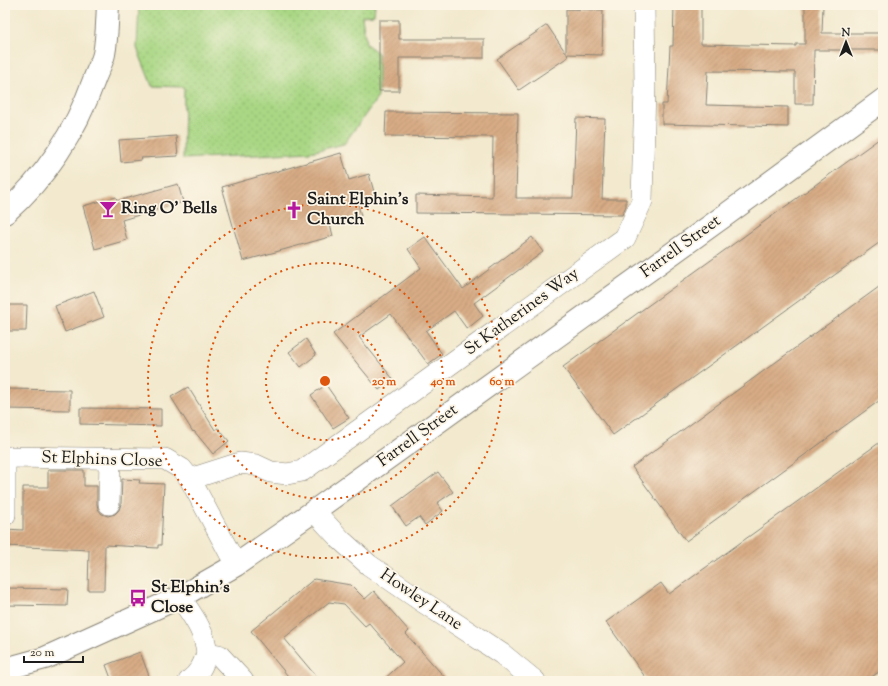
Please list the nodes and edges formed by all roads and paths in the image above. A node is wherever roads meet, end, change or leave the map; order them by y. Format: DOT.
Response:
graph roads {
  1 [pos="108,5"];
  2 [pos="644,5"];
  3 [pos="883,100"];
  4 [pos="5,213"];
  5 [pos="5,457"];
  6 [pos="110,458"];
  7 [pos="190,479"];
  8 [pos="109,504"];
  9 [pos="314,511"];
  10 [pos="5,515"];
  11 [pos="236,565"];
  12 [pos="180,597"];
  13 [pos="207,653"];
  14 [pos="5,668"];
  15 [pos="189,681"];
  16 [pos="243,681"];
  17 [pos="535,681"];
  1 -- 4 [label="street"];
  2 -- 7 [label="street, St Katherines Way"];
  3 -- 9 [label="street, Farrell Street"];
  5 -- 6 [label="street, St Elphins Close"];
  5 -- 10 [label="street, St Elphins Close"];
  6 -- 7 [label="street, St Elphins Close"];
  6 -- 8 [label="street"];
  7 -- 11 [label="street, St Elphins Close"];
  9 -- 11 [label="street, Farrell Street"];
  9 -- 17 [label="street, Howley Lane"];
  11 -- 12 [label="street, Farrell Street"];
  12 -- 13 [label="street"];
  12 -- 14 [label="street, Farrell Street"];
  13 -- 15 [label="street"];
  13 -- 16 [label="street"];
}
